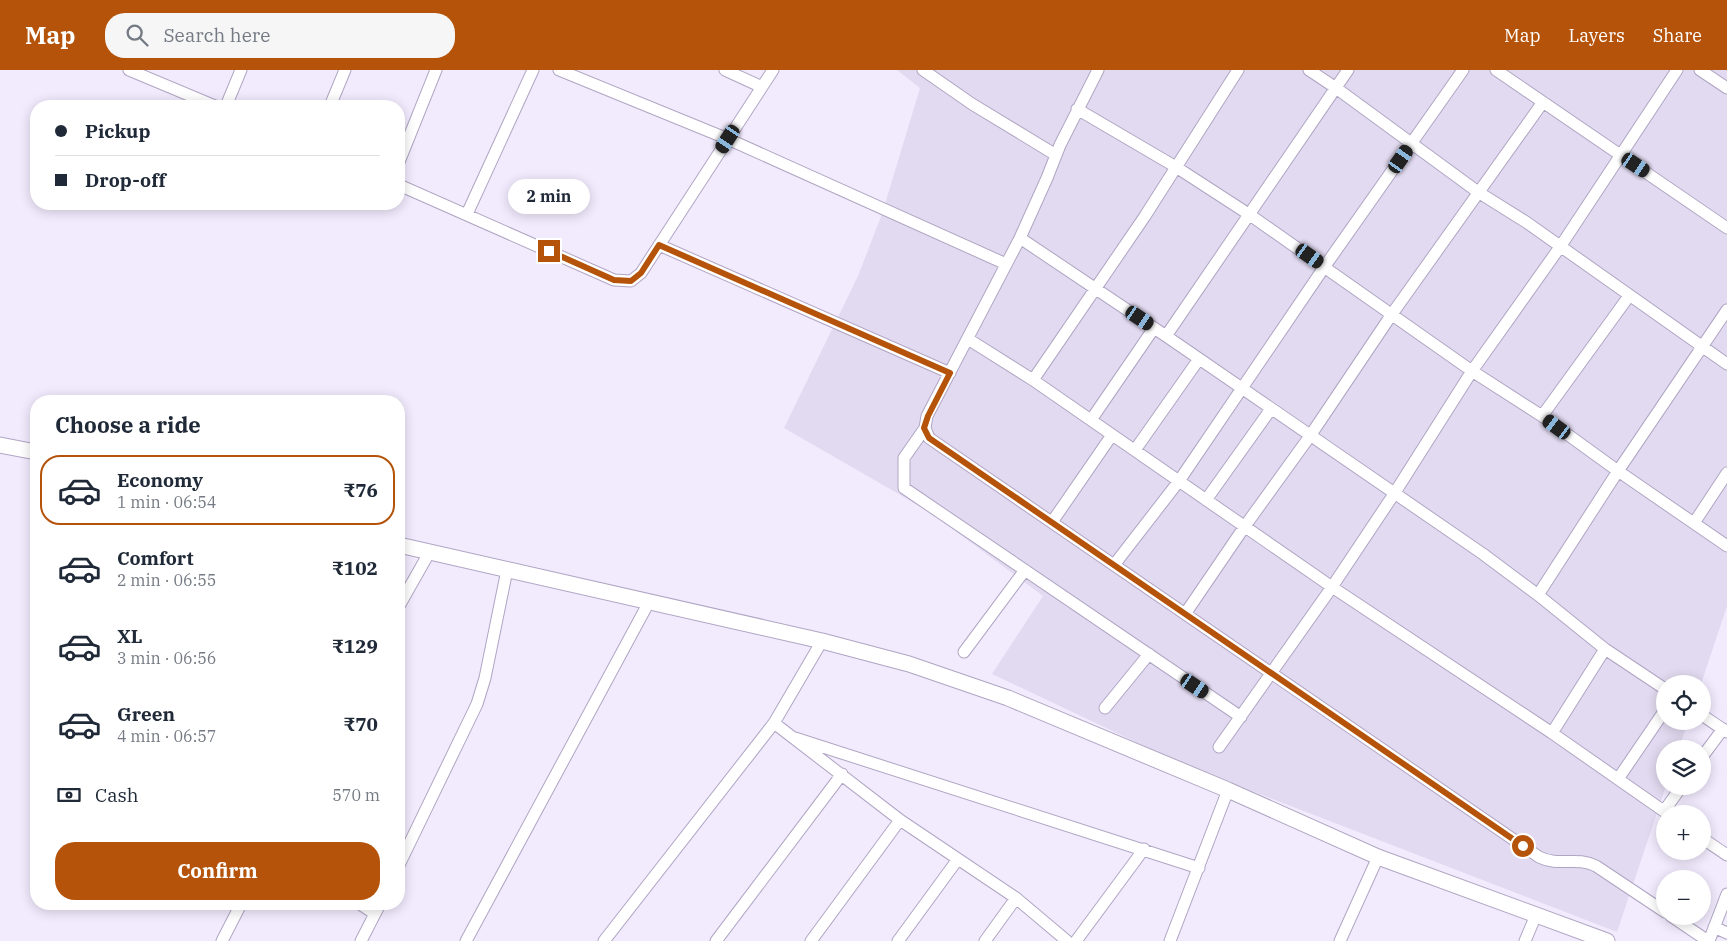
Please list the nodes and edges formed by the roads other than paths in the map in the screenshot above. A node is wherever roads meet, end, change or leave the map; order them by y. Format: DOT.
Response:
graph roads {
  1 [pos="131,70"];
  2 [pos="241,70"];
  3 [pos="345,70"];
  4 [pos="436,70"];
  5 [pos="533,70"];
  6 [pos="559,70"];
  7 [pos="725,70"];
  8 [pos="772,70"];
  9 [pos="923,70"];
  10 [pos="1098,70"];
  11 [pos="1238,70"];
  12 [pos="1309,70"];
  13 [pos="1348,70"];
  14 [pos="1463,70"];
  15 [pos="1496,70"];
  16 [pos="1700,70"];
  17 [pos="1671,72"];
  18 [pos="762,87"];
  19 [pos="1336,88"];
  20 [pos="1727,88"];
  21 [pos="201,100"];
  22 [pos="228,100"];
  23 [pos="332,100"];
  24 [pos="1543,102"];
  25 [pos="1077,109"];
  26 [pos="728,139"];
  27 [pos="1412,144"];
  28 [pos="405,147"];
  29 [pos="1056,155"];
  30 [pos="1621,155"];
  31 [pos="1176,167"];
  32 [pos="405,188"];
  33 [pos="1478,192"];
  34 [pos="467,214"];
  35 [pos="1250,215"];
  36 [pos="1727,228"];
  37 [pos="1020,238"];
  38 [pos="659,245"];
  39 [pos="1560,247"];
  40 [pos="1006,264"];
  41 [pos="1324,266"];
  42 [pos="1096,288"];
  43 [pos="1629,296"];
  44 [pos="1727,310"];
  45 [pos="1392,314"];
  46 [pos="1154,328"];
  47 [pos="1166,336"];
  48 [pos="968,340"];
  49 [pos="1702,346"];
  50 [pos="1199,359"];
  51 [pos="1727,364"];
  52 [pos="1472,371"];
  53 [pos="950,373"];
  54 [pos="1033,380"];
  55 [pos="1242,388"];
  56 [pos="1271,409"];
  57 [pos="1542,416"];
  58 [pos="1091,420"];
  59 [pos="924,428"];
  60 [pos="1112,435"];
  61 [pos="1310,436"];
  62 [pos="0,445"];
  63 [pos="1134,450"];
  64 [pos="30,451"];
  65 [pos="1618,471"];
  66 [pos="1727,473"];
  67 [pos="1179,481"];
  68 [pos="1394,494"];
  69 [pos="1206,500"];
  70 [pos="1052,522"];
  71 [pos="1694,523"];
  72 [pos="1245,526"];
  73 [pos="1727,546"];
  74 [pos="405,547"];
  75 [pos="429,553"];
  76 [pos="1114,565"];
  77 [pos="507,570"];
  78 [pos="1025,570"];
  79 [pos="1332,587"];
  80 [pos="405,595"];
  81 [pos="1538,595"];
  82 [pos="649,602"];
  83 [pos="1186,614"];
  84 [pos="822,641"];
  85 [pos="1605,649"];
  86 [pos="964,652"];
  87 [pos="1148,654"];
  88 [pos="1272,673"];
  89 [pos="1656,683"];
  90 [pos="1106,708"];
  91 [pos="1241,717"];
  92 [pos="1711,721"];
  93 [pos="774,723"];
  94 [pos="1656,723"];
  95 [pos="1725,731"];
  96 [pos="1552,733"];
  97 [pos="795,738"];
  98 [pos="1219,747"];
  99 [pos="1711,747"];
  100 [pos="842,774"];
  101 [pos="1618,779"];
  102 [pos="1228,790"];
  103 [pos="1656,805"];
  104 [pos="900,820"];
  105 [pos="1711,844"];
  106 [pos="1144,849"];
  107 [pos="405,853"];
  108 [pos="1727,855"];
  109 [pos="1378,857"];
  110 [pos="958,859"];
  111 [pos="1199,868"];
  112 [pos="1727,894"];
  113 [pos="1016,898"];
  114 [pos="1656,906"];
  115 [pos="238,910"];
  116 [pos="376,910"];
  117 [pos="1536,915"];
  118 [pos="1684,925"];
  119 [pos="1714,927"];
  120 [pos="1727,933"];
  121 [pos="222,941"];
  122 [pos="361,941"];
  123 [pos="466,941"];
  124 [pos="604,941"];
  125 [pos="716,941"];
  126 [pos="811,941"];
  127 [pos="898,941"];
  128 [pos="985,941"];
  129 [pos="1067,941"];
  130 [pos="1076,941"];
  131 [pos="1170,941"];
  132 [pos="1340,941"];
  133 [pos="1525,941"];
  134 [pos="1607,941"];
  135 [pos="1708,941"];
  1 -- 21 [label="street"];
  2 -- 22 [label="street"];
  3 -- 23 [label="street"];
  4 -- 28 [label="street"];
  5 -- 34 [label="street"];
  6 -- 26 [label="street"];
  7 -- 18 [label="street"];
  8 -- 18 [label="street"];
  9 -- 29 [label="street"];
  10 -- 25 [label="street"];
  11 -- 31 [label="street"];
  12 -- 19 [label="street"];
  13 -- 19 [label="street"];
  14 -- 27 [label="street"];
  15 -- 24 [label="street"];
  16 -- 20 [label="street"];
  17 -- 30 [label="street"];
  18 -- 26 [label="street"];
  19 -- 27 [label="street"];
  19 -- 35 [label="street"];
  24 -- 30 [label="street"];
  24 -- 33 [label="street"];
  25 -- 29 [label="street"];
  25 -- 31 [label="street"];
  26 -- 38 [label="street"];
  26 -- 40 [label="street"];
  27 -- 33 [label="street"];
  27 -- 41 [label="street"];
  29 -- 37 [label="street"];
  30 -- 36 [label="street"];
  30 -- 39 [label="street"];
  31 -- 35 [label="street"];
  31 -- 42 [label="street"];
  32 -- 34 [label="street"];
  33 -- 39 [label="street"];
  33 -- 45 [label="street"];
  34 -- 38 [label="street"];
  35 -- 41 [label="street"];
  35 -- 47 [label="street"];
  37 -- 40 [label="street"];
  37 -- 42 [label="street"];
  38 -- 53 [label="street"];
  39 -- 43 [label="street"];
  39 -- 52 [label="street"];
  40 -- 48 [label="street"];
  41 -- 45 [label="street"];
  41 -- 55 [label="street"];
  42 -- 46 [label="street"];
  42 -- 54 [label="street"];
  43 -- 49 [label="street"];
  43 -- 57 [label="street"];
  44 -- 49 [label="street"];
  45 -- 52 [label="street"];
  45 -- 61 [label="street"];
  46 -- 47 [label="street"];
  46 -- 58 [label="street"];
  47 -- 50 [label="street"];
  48 -- 53 [label="street"];
  48 -- 54 [label="street"];
  49 -- 51 [label="street"];
  49 -- 65 [label="street"];
  50 -- 55 [label="street"];
  50 -- 63 [label="street"];
  52 -- 57 [label="street"];
  52 -- 68 [label="street"];
  53 -- 59 [label="street"];
  54 -- 58 [label="street"];
  55 -- 56 [label="street"];
  55 -- 67 [label="street"];
  56 -- 61 [label="street"];
  56 -- 69 [label="street"];
  57 -- 65 [label="street"];
  58 -- 60 [label="street"];
  59 -- 70 [label="street"];
  59 -- 78 [label="street"];
  60 -- 63 [label="street"];
  60 -- 70 [label="street"];
  61 -- 68 [label="street"];
  61 -- 72 [label="street"];
  62 -- 64 [label="street"];
  63 -- 67 [label="street"];
  65 -- 71 [label="street"];
  65 -- 81 [label="street"];
  66 -- 71 [label="street"];
  67 -- 69 [label="street"];
  67 -- 76 [label="street"];
  68 -- 79 [label="street"];
  68 -- 81 [label="street"];
  69 -- 72 [label="street"];
  70 -- 76 [label="street"];
  71 -- 73 [label="street"];
  72 -- 79 [label="street"];
  72 -- 83 [label="street"];
  74 -- 75 [label="street"];
  75 -- 77 [label="street"];
  75 -- 80 [label="street"];
  76 -- 83 [label="street"];
  77 -- 82 [label="street"];
  77 -- 107 [label="street"];
  78 -- 86 [label="street"];
  78 -- 87 [label="street"];
  79 -- 88 [label="street"];
  79 -- 96 [label="street"];
  81 -- 85 [label="street"];
  82 -- 84 [label="street"];
  82 -- 123 [label="street"];
  83 -- 88 [label="street"];
  84 -- 93 [label="street"];
  84 -- 102 [label="street"];
  85 -- 89 [label="street"];
  85 -- 96 [label="street"];
  87 -- 90 [label="street"];
  87 -- 91 [label="street"];
  88 -- 91 [label="street"];
  88 -- 114 [label="street"];
  91 -- 98 [label="street"];
  92 -- 95 [label="street"];
  93 -- 97 [label="street"];
  93 -- 124 [label="street"];
  94 -- 101 [label="street"];
  95 -- 99 [label="street"];
  96 -- 101 [label="street"];
  97 -- 100 [label="street"];
  97 -- 106 [label="street"];
  100 -- 104 [label="street"];
  100 -- 125 [label="street"];
  101 -- 103 [label="street"];
  102 -- 109 [label="street"];
  102 -- 111 [label="street"];
  104 -- 110 [label="street"];
  104 -- 126 [label="street"];
  105 -- 108 [label="street"];
  106 -- 111 [label="street"];
  106 -- 130 [label="street"];
  109 -- 117 [label="street"];
  109 -- 132 [label="street"];
  110 -- 113 [label="street"];
  110 -- 127 [label="street"];
  111 -- 131 [label="street"];
  112 -- 119 [label="street"];
  113 -- 128 [label="street"];
  113 -- 129 [label="street"];
  115 -- 121 [label="street"];
  116 -- 122 [label="street"];
  117 -- 133 [label="street"];
  117 -- 134 [label="street"];
  118 -- 135 [label="street"];
  119 -- 120 [label="street"];
  119 -- 135 [label="street"];
}
